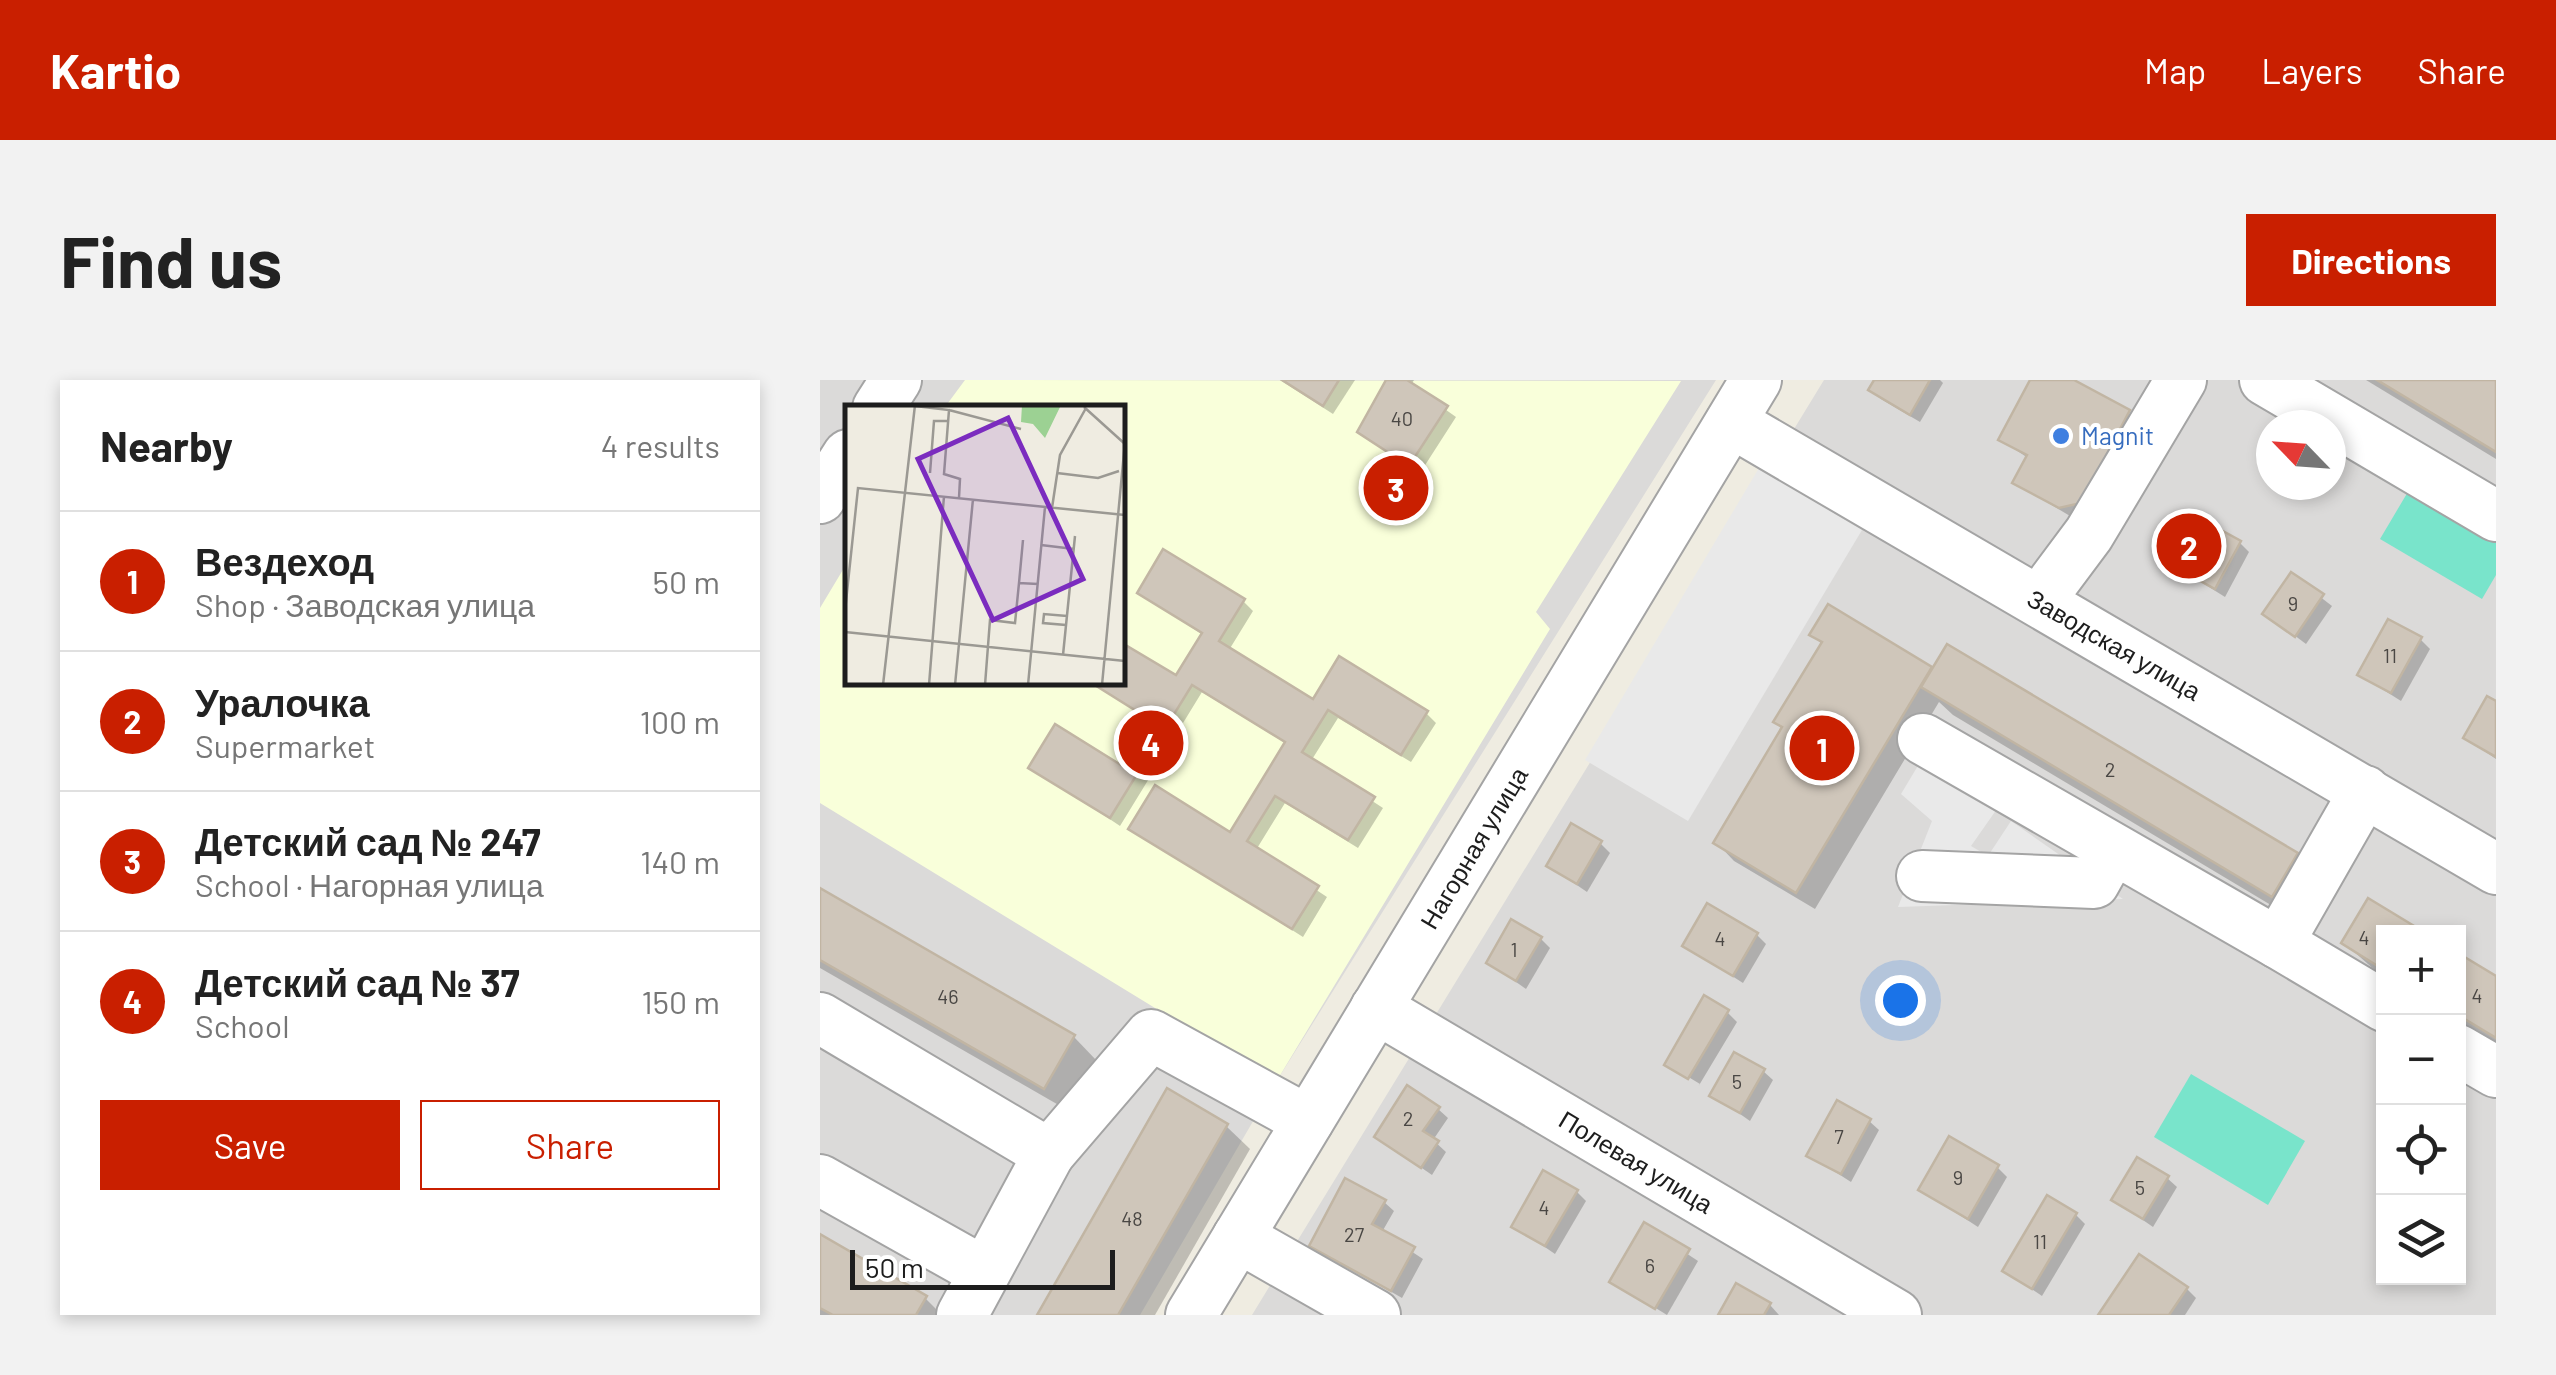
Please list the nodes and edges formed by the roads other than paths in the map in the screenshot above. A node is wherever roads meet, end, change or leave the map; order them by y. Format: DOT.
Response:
graph roads {
  1 [pos="896,380"];
  2 [pos="1756,380"];
  3 [pos="2181,380"];
  4 [pos="2265,380"];
  5 [pos="880,405"];
  6 [pos="1731,422"];
  7 [pos="845,460"];
  8 [pos="820,498"];
  9 [pos="2496,516"];
  10 [pos="2039,602"];
  11 [pos="1923,738"];
  12 [pos="2365,791"];
  13 [pos="2113,850"];
  14 [pos="2496,869"];
  15 [pos="1922,876"];
  16 [pos="2278,944"];
  17 [pos="2376,1001"];
  18 [pos="1376,1008"];
  19 [pos="820,1018"];
  20 [pos="2466,1055"];
  21 [pos="2496,1072"];
  22 [pos="1308,1121"];
  23 [pos="1049,1154"];
  24 [pos="820,1180"];
  25 [pos="1238,1237"];
  26 [pos="972,1293"];
  27 [pos="1191,1315"];
  28 [pos="1375,1315"];
  29 [pos="1896,1315"];
  1 -- 5 [label="street"];
  2 -- 6 [label="street, Нагорная улица"];
  3 -- 10 [label="street"];
  4 -- 9 [label="street"];
  6 -- 10 [label="street, Заводская улица"];
  6 -- 18 [label="street, Нагорная улица"];
  7 -- 8 [label="street"];
  10 -- 12 [label="street, Заводская улица"];
  11 -- 13 [label="street"];
  12 -- 14 [label="street, Заводская улица"];
  12 -- 16 [label="street"];
  13 -- 15 [label="street"];
  13 -- 16 [label="street"];
  16 -- 17 [label="street"];
  18 -- 22 [label="street, Нагорная улица"];
  18 -- 29 [label="street, Полевая улица"];
  19 -- 23 [label="street"];
  20 -- 21 [label="street"];
  22 -- 23 [label="street"];
  22 -- 25 [label="street, Нагорная улица"];
  23 -- 26 [label="street"];
  24 -- 26 [label="street"];
  25 -- 27 [label="street, Нагорная улица"];
  25 -- 28 [label="street"];
}
